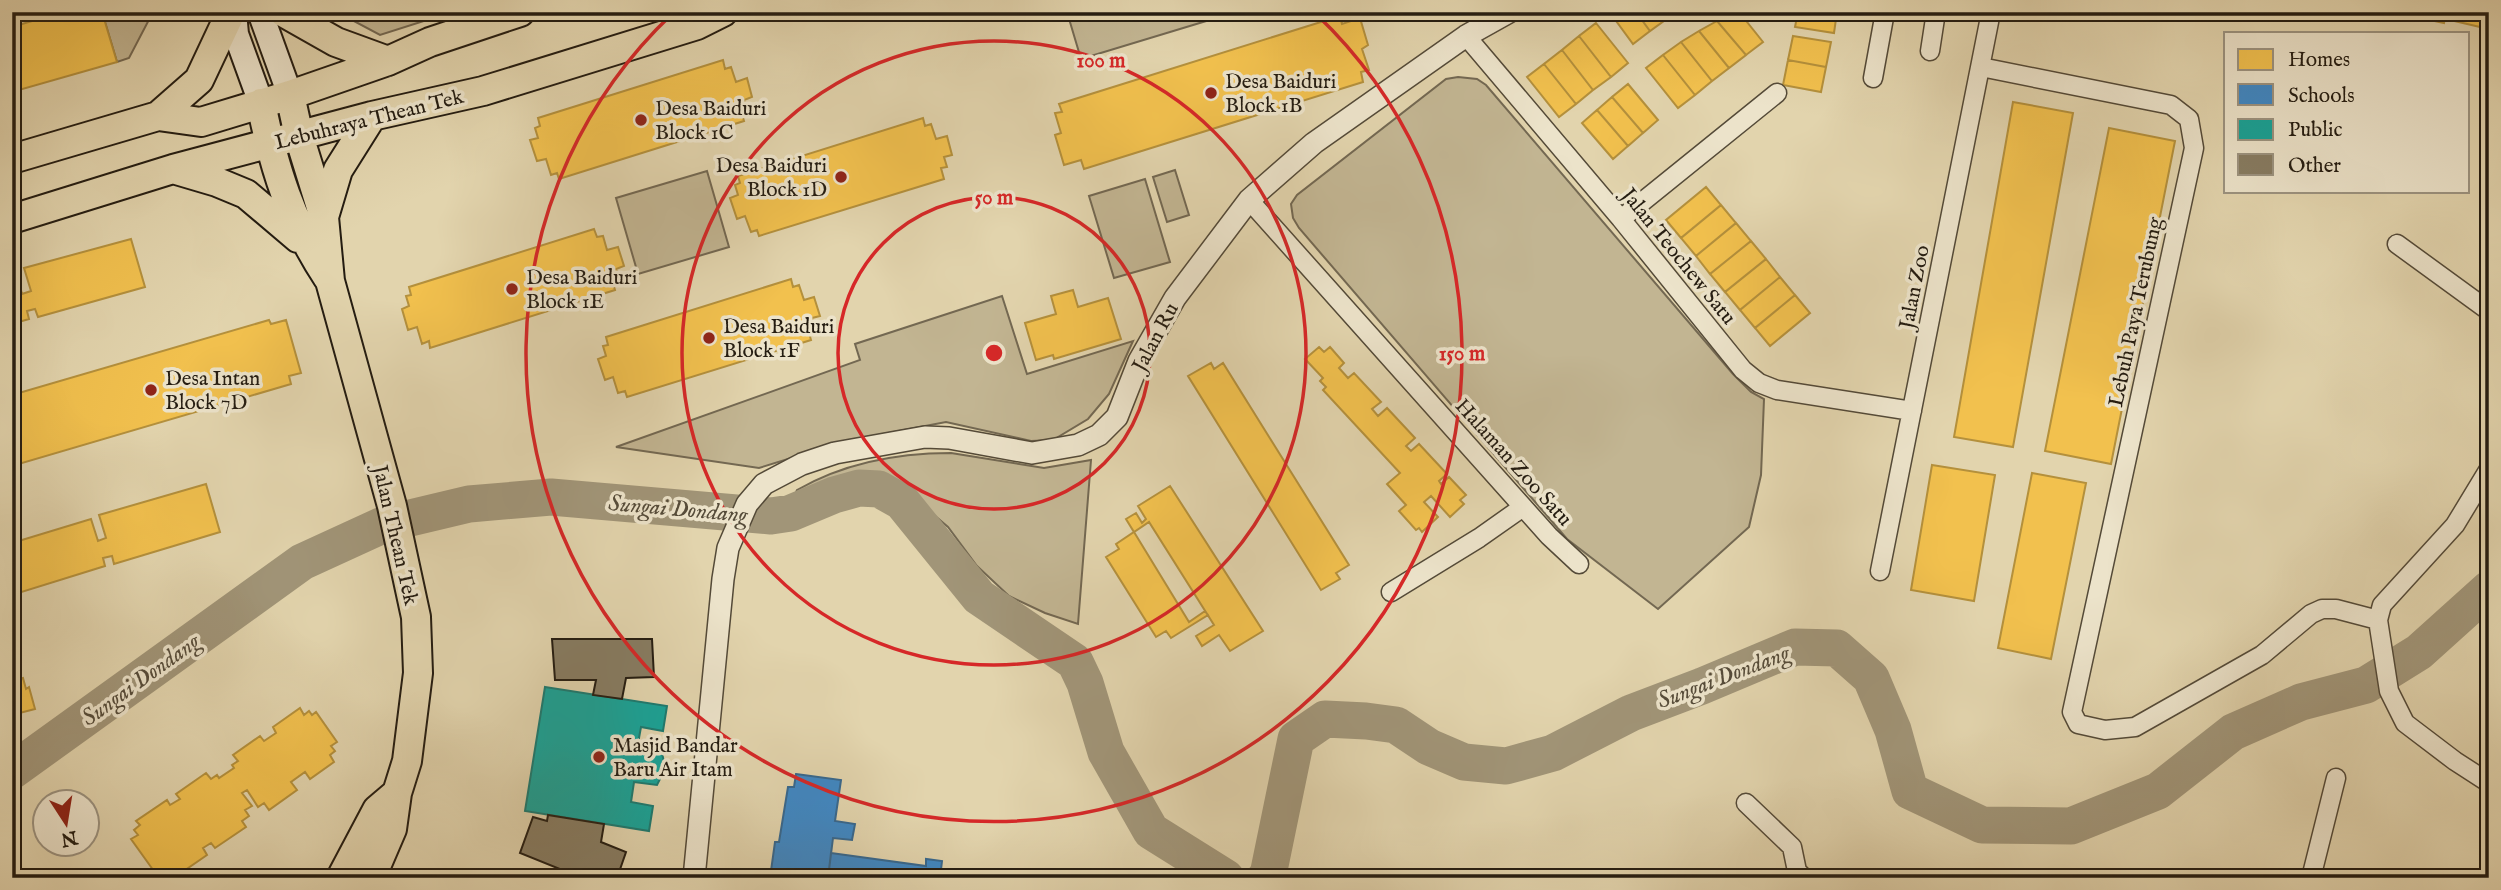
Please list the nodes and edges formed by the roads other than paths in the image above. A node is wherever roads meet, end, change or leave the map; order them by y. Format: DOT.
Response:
graph roads {
  1 [pos="232,12"];
  2 [pos="260,12"];
  3 [pos="283,12"];
  4 [pos="520,12"];
  5 [pos="723,12"];
  6 [pos="1509,12"];
  7 [pos="1885,12"];
  8 [pos="1936,12"];
  9 [pos="1991,12"];
  10 [pos="1466,36"];
  11 [pos="1930,51"];
  12 [pos="388,61"];
  13 [pos="1981,67"];
  14 [pos="1873,78"];
  15 [pos="1777,93"];
  16 [pos="290,95"];
  17 [pos="261,103"];
  18 [pos="158,116"];
  19 [pos="372,116"];
  20 [pos="299,136"];
  21 [pos="269,144"];
  22 [pos="12,159"];
  23 [pos="173,169"];
  24 [pos="1249,200"];
  25 [pos="324,217"];
  26 [pos="12,219"];
  27 [pos="1621,219"];
  28 [pos="2397,244"];
  29 [pos="307,247"];
  30 [pos="330,281"];
  31 [pos="2489,310"];
  32 [pos="1912,411"];
  33 [pos="2489,469"];
  34 [pos="1523,507"];
  35 [pos="1579,564"];
  36 [pos="1880,571"];
  37 [pos="1391,592"];
  38 [pos="2378,620"];
  39 [pos="2336,778"];
  40 [pos="2489,783"];
  41 [pos="397,793"];
  42 [pos="1746,803"];
  43 [pos="341,878"];
  44 [pos="371,878"];
  45 [pos="694,878"];
  46 [pos="1804,878"];
  47 [pos="2311,878"];
  1 -- 17 [label="main road"];
  1 -- 18 [label="main road"];
  2 -- 16 [label="main road"];
  3 -- 12 [label="main road"];
  4 -- 12 [label="main road, Lebuhraya Thean Tek"];
  5 -- 19 [label="main road, Lebuhraya Thean Tek"];
  6 -- 10 [label="street, Jalan Ru"];
  7 -- 14 [label="street"];
  8 -- 11 [label="street"];
  9 -- 13 [label="street, Jalan Zoo"];
  10 -- 24 [label="street, Jalan Ru"];
  10 -- 27 [label="street, Jalan Teochew Satu"];
  12 -- 16 [label="main road, Lebuhraya Thean Tek"];
  13 -- 32 [label="street, Jalan Zoo"];
  13 -- 38 [label="street, Lebuh Paya Terubung"];
  15 -- 27 [label="street"];
  16 -- 17 [label="main road, Lebuhraya Thean Tek"];
  16 -- 20 [label="main road, Jalan Thean Tek"];
  17 -- 18 [label="main road, Lebuhraya Thean Tek"];
  17 -- 21 [label="main road, Jalan Thean Tek"];
  18 -- 22 [label="main road, Lebuhraya Thean Tek"];
  19 -- 20 [label="main road, Lebuhraya Thean Tek"];
  19 -- 25 [label="main road"];
  20 -- 21 [label="main road, Lebuhraya Thean Tek"];
  20 -- 25 [label="main road, Jalan Thean Tek"];
  21 -- 23 [label="main road, Lebuhraya Thean Tek"];
  21 -- 29 [label="main road, Jalan Thean Tek"];
  23 -- 26 [label="main road, Lebuhraya Thean Tek"];
  23 -- 29 [label="main road"];
  24 -- 34 [label="street, Halaman Zoo Satu"];
  24 -- 45 [label="street, Jalan Ru"];
  25 -- 30 [label="main road, Jalan Thean Tek"];
  27 -- 32 [label="street, Jalan Teochew Satu"];
  28 -- 31 [label="street"];
  29 -- 30 [label="main road, Jalan Thean Tek"];
  30 -- 41 [label="main road, Jalan Thean Tek"];
  32 -- 36 [label="street, Jalan Zoo"];
  33 -- 38 [label="street"];
  34 -- 35 [label="street, Halaman Zoo Satu"];
  34 -- 37 [label="street"];
  38 -- 40 [label="street"];
  39 -- 47 [label="street"];
  41 -- 43 [label="main road, Jalan Thean Tek"];
  41 -- 44 [label="main road, Jalan Thean Tek"];
  42 -- 46 [label="street"];
}
